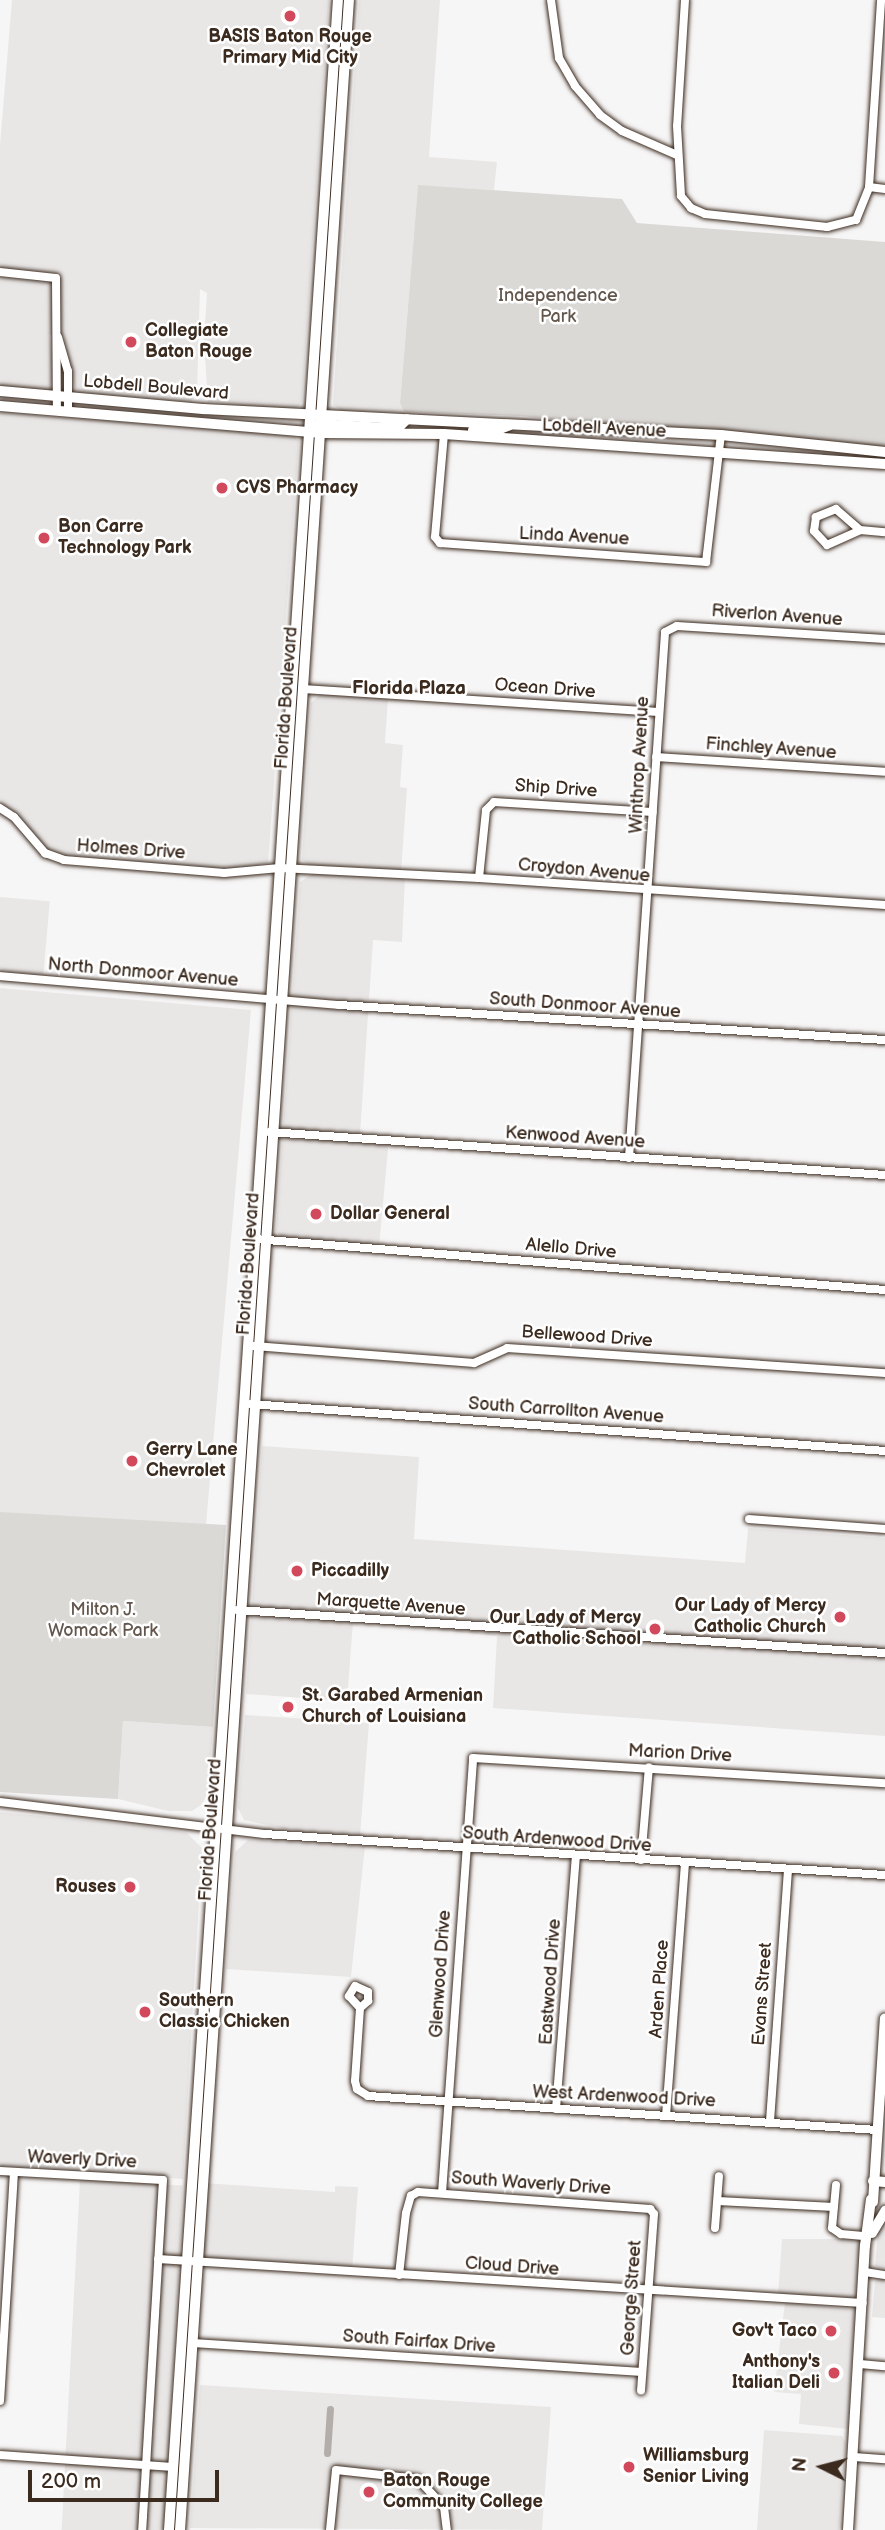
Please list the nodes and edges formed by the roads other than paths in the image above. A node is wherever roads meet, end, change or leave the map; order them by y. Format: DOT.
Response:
graph roads {
  1 [pos="338,0"];
  2 [pos="349,0"];
  3 [pos="551,0"];
  4 [pos="685,0"];
  5 [pos="881,0"];
  6 [pos="331,102"];
  7 [pos="343,103"];
  8 [pos="677,155"];
  9 [pos="869,187"];
  10 [pos="885,188"];
  11 [pos="322,244"];
  12 [pos="333,246"];
  13 [pos="0,272"];
  14 [pos="0,391"];
  15 [pos="63,396"];
  16 [pos="111,401"];
  17 [pos="4,407"];
  18 [pos="63,412"];
  19 [pos="513,423"];
  20 [pos="315,424"];
  21 [pos="444,434"];
  22 [pos="721,435"];
  23 [pos="720,451"];
  24 [pos="885,452"];
  25 [pos="885,464"];
  26 [pos="860,530"];
  27 [pos="885,532"];
  28 [pos="298,601"];
  29 [pos="309,601"];
  30 [pos="668,627"];
  31 [pos="885,639"];
  32 [pos="303,689"];
  33 [pos="659,712"];
  34 [pos="656,757"];
  35 [pos="885,772"];
  36 [pos="0,808"];
  37 [pos="653,812"];
  38 [pos="280,868"];
  39 [pos="292,868"];
  40 [pos="479,878"];
  41 [pos="648,892"];
  42 [pos="885,905"];
  43 [pos="275,942"];
  44 [pos="0,976"];
  45 [pos="284,976"];
  46 [pos="271,1000"];
  47 [pos="283,1000"];
  48 [pos="638,1025"];
  49 [pos="885,1040"];
  50 [pos="262,1131"];
  51 [pos="274,1133"];
  52 [pos="629,1158"];
  53 [pos="885,1175"];
  54 [pos="255,1239"];
  55 [pos="267,1240"];
  56 [pos="885,1290"];
  57 [pos="248,1346"];
  58 [pos="260,1346"];
  59 [pos="885,1373"];
  60 [pos="244,1403"];
  61 [pos="256,1404"];
  62 [pos="885,1451"];
  63 [pos="749,1519"];
  64 [pos="885,1529"];
  65 [pos="241,1539"];
  66 [pos="236,1609"];
  67 [pos="885,1653"];
  68 [pos="473,1758"];
  69 [pos="649,1767"];
  70 [pos="885,1783"];
  71 [pos="0,1802"];
  72 [pos="221,1830"];
  73 [pos="465,1850"];
  74 [pos="576,1857"];
  75 [pos="641,1860"];
  76 [pos="685,1864"];
  77 [pos="788,1870"];
  78 [pos="885,1875"];
  79 [pos="206,1973"];
  80 [pos="218,1974"];
  81 [pos="360,2008"];
  82 [pos="885,2018"];
  83 [pos="449,2101"];
  84 [pos="556,2109"];
  85 [pos="666,2116"];
  86 [pos="769,2121"];
  87 [pos="879,2131"];
  88 [pos="0,2171"];
  89 [pos="14,2173"];
  90 [pos="719,2176"];
  91 [pos="873,2181"];
  92 [pos="885,2182"];
  93 [pos="836,2185"];
  94 [pos="442,2193"];
  95 [pos="718,2201"];
  96 [pos="834,2207"];
  97 [pos="650,2209"];
  98 [pos="885,2211"];
  99 [pos="715,2228"];
  100 [pos="869,2234"];
  101 [pos="158,2259"];
  102 [pos="187,2260"];
  103 [pos="198,2261"];
  104 [pos="866,2272"];
  105 [pos="399,2275"];
  106 [pos="885,2275"];
  107 [pos="648,2292"];
  108 [pos="863,2303"];
  109 [pos="192,2343"];
  110 [pos="860,2364"];
  111 [pos="885,2366"];
  112 [pos="642,2372"];
  113 [pos="640,2391"];
  114 [pos="0,2401"];
  115 [pos="181,2424"];
  116 [pos="0,2455"];
  117 [pos="854,2457"];
  118 [pos="885,2459"];
  119 [pos="146,2465"];
  120 [pos="173,2467"];
  121 [pos="142,2530"];
  122 [pos="169,2530"];
  123 [pos="180,2530"];
  124 [pos="330,2530"];
  125 [pos="447,2530"];
  126 [pos="848,2530"];
  1 -- 6 [label="main road, Florida Boulevard"];
  2 -- 7 [label="main road, Florida Boulevard"];
  3 -- 8 [label="street"];
  4 -- 8 [label="street"];
  5 -- 9 [label="street"];
  6 -- 7 [label="main road"];
  6 -- 11 [label="main road, Florida Boulevard"];
  7 -- 12 [label="main road, Florida Boulevard"];
  8 -- 9 [label="street"];
  9 -- 10 [label="street"];
  11 -- 12 [label="main road"];
  11 -- 20 [label="main road, Florida Boulevard"];
  12 -- 20 [label="main road, Florida Boulevard"];
  13 -- 15 [label="street"];
  14 -- 15 [label="main road, Lobdell Boulevard"];
  15 -- 16 [label="main road, Lobdell Boulevard"];
  15 -- 17 [label="main road"];
  15 -- 18 [label="street"];
  16 -- 18 [label="main road"];
  16 -- 20 [label="main road, Lobdell Boulevard"];
  17 -- 18 [label="main road, Lobdell Boulevard"];
  18 -- 20 [label="main road, Lobdell Boulevard"];
  19 -- 20 [label="main road, Lobdell Avenue"];
  19 -- 21 [label="main road"];
  19 -- 22 [label="main road, Lobdell Avenue"];
  20 -- 21 [label="main road, Lobdell Avenue"];
  20 -- 28 [label="main road, Florida Boulevard"];
  20 -- 29 [label="main road, Florida Boulevard"];
  21 -- 23 [label="main road, Lobdell Avenue"];
  21 -- 23 [label="street, Linda Avenue"];
  22 -- 23 [label="street"];
  22 -- 24 [label="main road, Lobdell Avenue"];
  23 -- 25 [label="main road, Lobdell Avenue"];
  26 -- 26 [label="street"];
  26 -- 27 [label="street"];
  28 -- 29 [label="main road"];
  28 -- 38 [label="main road, Florida Boulevard"];
  29 -- 32 [label="main road, Florida Boulevard"];
  30 -- 31 [label="street, Riverlon Avenue"];
  30 -- 33 [label="street, Winthrop Avenue"];
  32 -- 33 [label="street, Ocean Drive"];
  32 -- 39 [label="main road, Florida Boulevard"];
  33 -- 34 [label="street, Winthrop Avenue"];
  34 -- 35 [label="street, Finchley Avenue"];
  34 -- 37 [label="street, Winthrop Avenue"];
  36 -- 38 [label="street, Holmes Drive"];
  37 -- 40 [label="street, Ship Drive"];
  37 -- 41 [label="street, Winthrop Avenue"];
  38 -- 39 [label="street, Croydon Avenue"];
  38 -- 43 [label="main road, Florida Boulevard"];
  39 -- 40 [label="street, Croydon Avenue"];
  39 -- 45 [label="main road, Florida Boulevard"];
  40 -- 41 [label="street, Croydon Avenue"];
  41 -- 42 [label="street, Croydon Avenue"];
  41 -- 48 [label="street, Winthrop Avenue"];
  43 -- 45 [label="main road"];
  43 -- 46 [label="main road, Florida Boulevard"];
  44 -- 46 [label="street, North Donmoor Avenue"];
  45 -- 47 [label="main road, Florida Boulevard"];
  46 -- 47 [label="street, North Donmoor Avenue"];
  46 -- 50 [label="main road, Florida Boulevard"];
  47 -- 48 [label="street, South Donmoor Avenue"];
  47 -- 51 [label="main road, Florida Boulevard"];
  48 -- 49 [label="street, South Donmoor Avenue"];
  48 -- 52 [label="street, Winthrop Avenue"];
  50 -- 51 [label="street, Kenwood Avenue"];
  50 -- 54 [label="main road, Florida Boulevard"];
  51 -- 52 [label="street, Kenwood Avenue"];
  51 -- 55 [label="main road, Florida Boulevard"];
  52 -- 53 [label="street, Kenwood Avenue"];
  54 -- 55 [label="street, Alello Drive"];
  54 -- 57 [label="main road, Florida Boulevard"];
  55 -- 56 [label="street, Alello Drive"];
  55 -- 58 [label="main road, Florida Boulevard"];
  57 -- 58 [label="street, Bellewood Drive"];
  57 -- 60 [label="main road, Florida Boulevard"];
  58 -- 59 [label="street, Bellewood Drive"];
  58 -- 61 [label="main road, Florida Boulevard"];
  60 -- 61 [label="street, South Carrollton Avenue"];
  60 -- 65 [label="main road, Florida Boulevard"];
  61 -- 62 [label="street, South Carrollton Avenue"];
  61 -- 65 [label="main road, Florida Boulevard"];
  63 -- 64 [label="street"];
  65 -- 66 [label="main road, Florida Boulevard"];
  66 -- 67 [label="street, Marquette Avenue"];
  66 -- 72 [label="main road, Florida Boulevard"];
  68 -- 69 [label="street, Marion Drive"];
  68 -- 73 [label="street, Glenwood Drive"];
  69 -- 70 [label="street, Marion Drive"];
  69 -- 75 [label="street"];
  71 -- 72 [label="street, South Ardenwood Drive"];
  72 -- 73 [label="street, South Ardenwood Drive"];
  72 -- 79 [label="main road, Florida Boulevard"];
  72 -- 80 [label="main road, Florida Boulevard"];
  73 -- 74 [label="street, South Ardenwood Drive"];
  73 -- 83 [label="street, Glenwood Drive"];
  74 -- 75 [label="street, South Ardenwood Drive"];
  74 -- 84 [label="street, Eastwood Drive"];
  75 -- 76 [label="street, South Ardenwood Drive"];
  76 -- 77 [label="street, South Ardenwood Drive"];
  76 -- 85 [label="street, Arden Place"];
  77 -- 78 [label="street, South Ardenwood Drive"];
  77 -- 86 [label="street, Evans Street"];
  79 -- 80 [label="main road"];
  79 -- 102 [label="main road, Florida Boulevard"];
  80 -- 103 [label="main road, Florida Boulevard"];
  81 -- 83 [label="street, West Ardenwood Drive"];
  82 -- 87 [label="main road"];
  83 -- 84 [label="street, West Ardenwood Drive"];
  83 -- 94 [label="street, Glenwood Drive"];
  84 -- 85 [label="street, West Ardenwood Drive"];
  85 -- 86 [label="street, West Ardenwood Drive"];
  86 -- 87 [label="street, West Ardenwood Drive"];
  87 -- 91 [label="main road"];
  88 -- 89 [label="street, Waverly Drive"];
  89 -- 101 [label="street, Waverly Drive"];
  89 -- 114 [label="street"];
  90 -- 95 [label="street"];
  91 -- 92 [label="main road"];
  91 -- 100 [label="main road"];
  93 -- 96 [label="street"];
  94 -- 97 [label="street, South Waverly Drive"];
  94 -- 105 [label="street, South Waverly Drive"];
  95 -- 96 [label="street"];
  95 -- 99 [label="street"];
  96 -- 100 [label="street"];
  97 -- 107 [label="street, George Street"];
  98 -- 100 [label="main road"];
  100 -- 104 [label="main road"];
  101 -- 102 [label="street, Cloud Drive"];
  101 -- 119 [label="street"];
  102 -- 103 [label="street, Cloud Drive"];
  102 -- 115 [label="main road, Florida Boulevard"];
  103 -- 105 [label="street, Cloud Drive"];
  103 -- 109 [label="main road, Florida Boulevard"];
  104 -- 106 [label="street"];
  104 -- 108 [label="main road"];
  105 -- 107 [label="street, Cloud Drive"];
  107 -- 108 [label="street, Cloud Drive"];
  107 -- 112 [label="street, George Street"];
  108 -- 110 [label="main road"];
  109 -- 112 [label="street, South Fairfax Drive"];
  109 -- 115 [label="main road, Florida Boulevard"];
  110 -- 111 [label="street"];
  110 -- 117 [label="main road"];
  112 -- 113 [label="street, George Street"];
  115 -- 120 [label="main road, Florida Boulevard"];
  115 -- 123 [label="main road, Florida Boulevard"];
  116 -- 119 [label="street"];
  117 -- 118 [label="street"];
  117 -- 126 [label="main road"];
  119 -- 120 [label="street"];
  119 -- 121 [label="street"];
  120 -- 122 [label="main road, Florida Boulevard"];
  124 -- 125 [label="street"];
}
